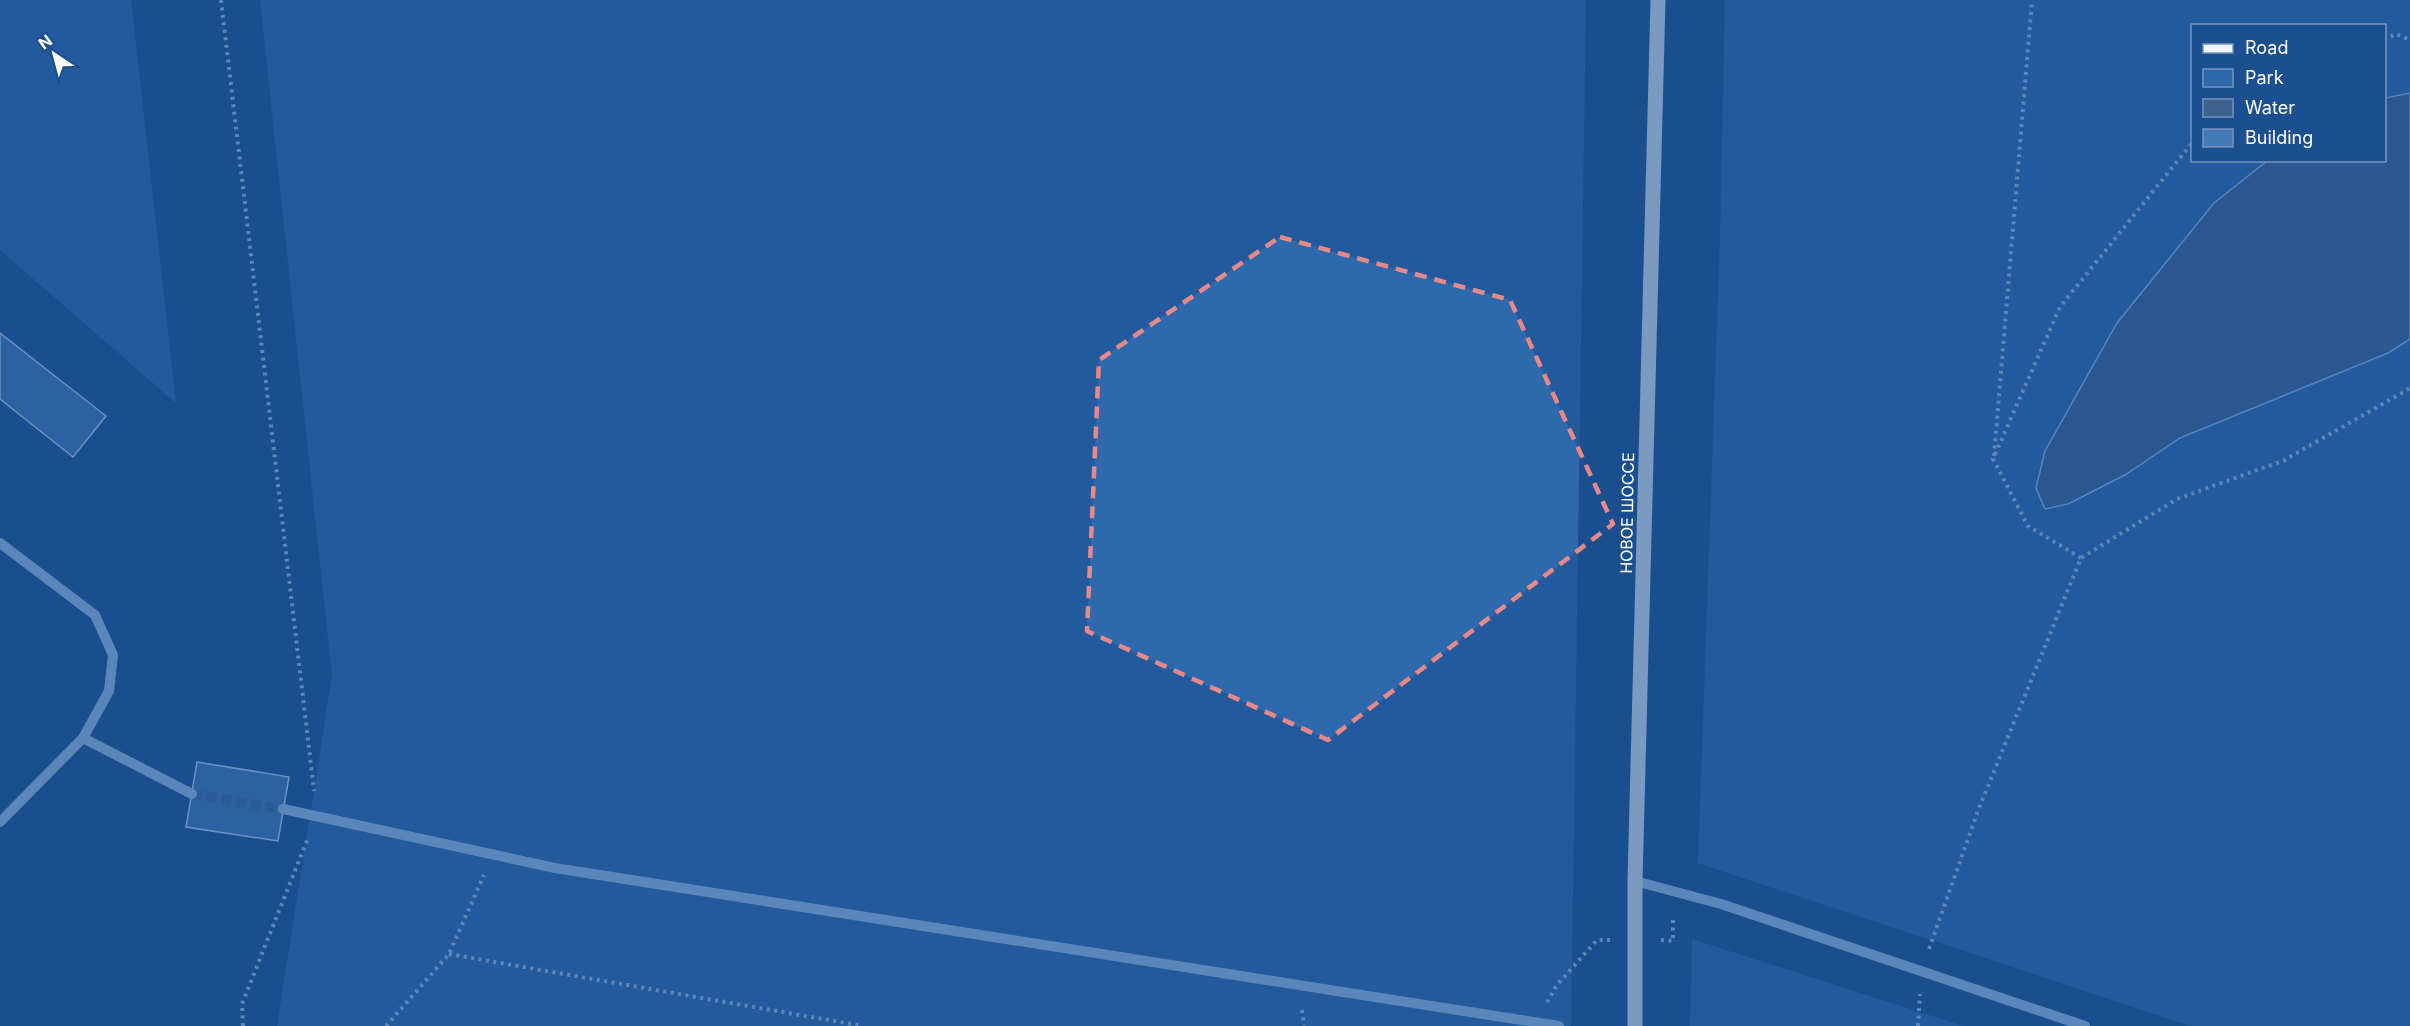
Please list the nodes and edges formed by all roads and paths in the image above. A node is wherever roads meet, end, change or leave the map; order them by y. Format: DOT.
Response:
graph roads {
  1 [pos="221,0"];
  2 [pos="1658,0"];
  3 [pos="2032,0"];
  4 [pos="2386,39"];
  5 [pos="2410,40"];
  6 [pos="2191,145"];
  7 [pos="2410,388"];
  8 [pos="1993,459"];
  9 [pos="0,543"];
  10 [pos="2081,558"];
  11 [pos="83,738"];
  12 [pos="192,794"];
  13 [pos="283,809"];
  14 [pos="317,816"];
  15 [pos="0,822"];
  16 [pos="492,855"];
  17 [pos="1635,881"];
  18 [pos="449,954"];
  19 [pos="1922,970"];
  20 [pos="243,1026"];
  21 [pos="386,1026"];
  22 [pos="863,1026"];
  23 [pos="1559,1026"];
  24 [pos="1635,1026"];
  25 [pos="2085,1026"];
  1 -- 14 [label="path"];
  2 -- 17 [label="main road, НОВОЕ ШОССЕ"];
  3 -- 8 [label="path"];
  4 -- 5 [label="path"];
  6 -- 8 [label="path"];
  7 -- 10 [label="path"];
  8 -- 10 [label="path"];
  9 -- 11 [label="street"];
  10 -- 19 [label="path"];
  11 -- 12 [label="street"];
  11 -- 15 [label="street"];
  13 -- 14 [label="street"];
  14 -- 16 [label="street"];
  14 -- 20 [label="path"];
  16 -- 18 [label="path"];
  16 -- 23 [label="street"];
  17 -- 19 [label="street"];
  17 -- 24 [label="main road, НОВОЕ ШОССЕ"];
  18 -- 21 [label="path"];
  18 -- 22 [label="path"];
  19 -- 25 [label="street"];
}
